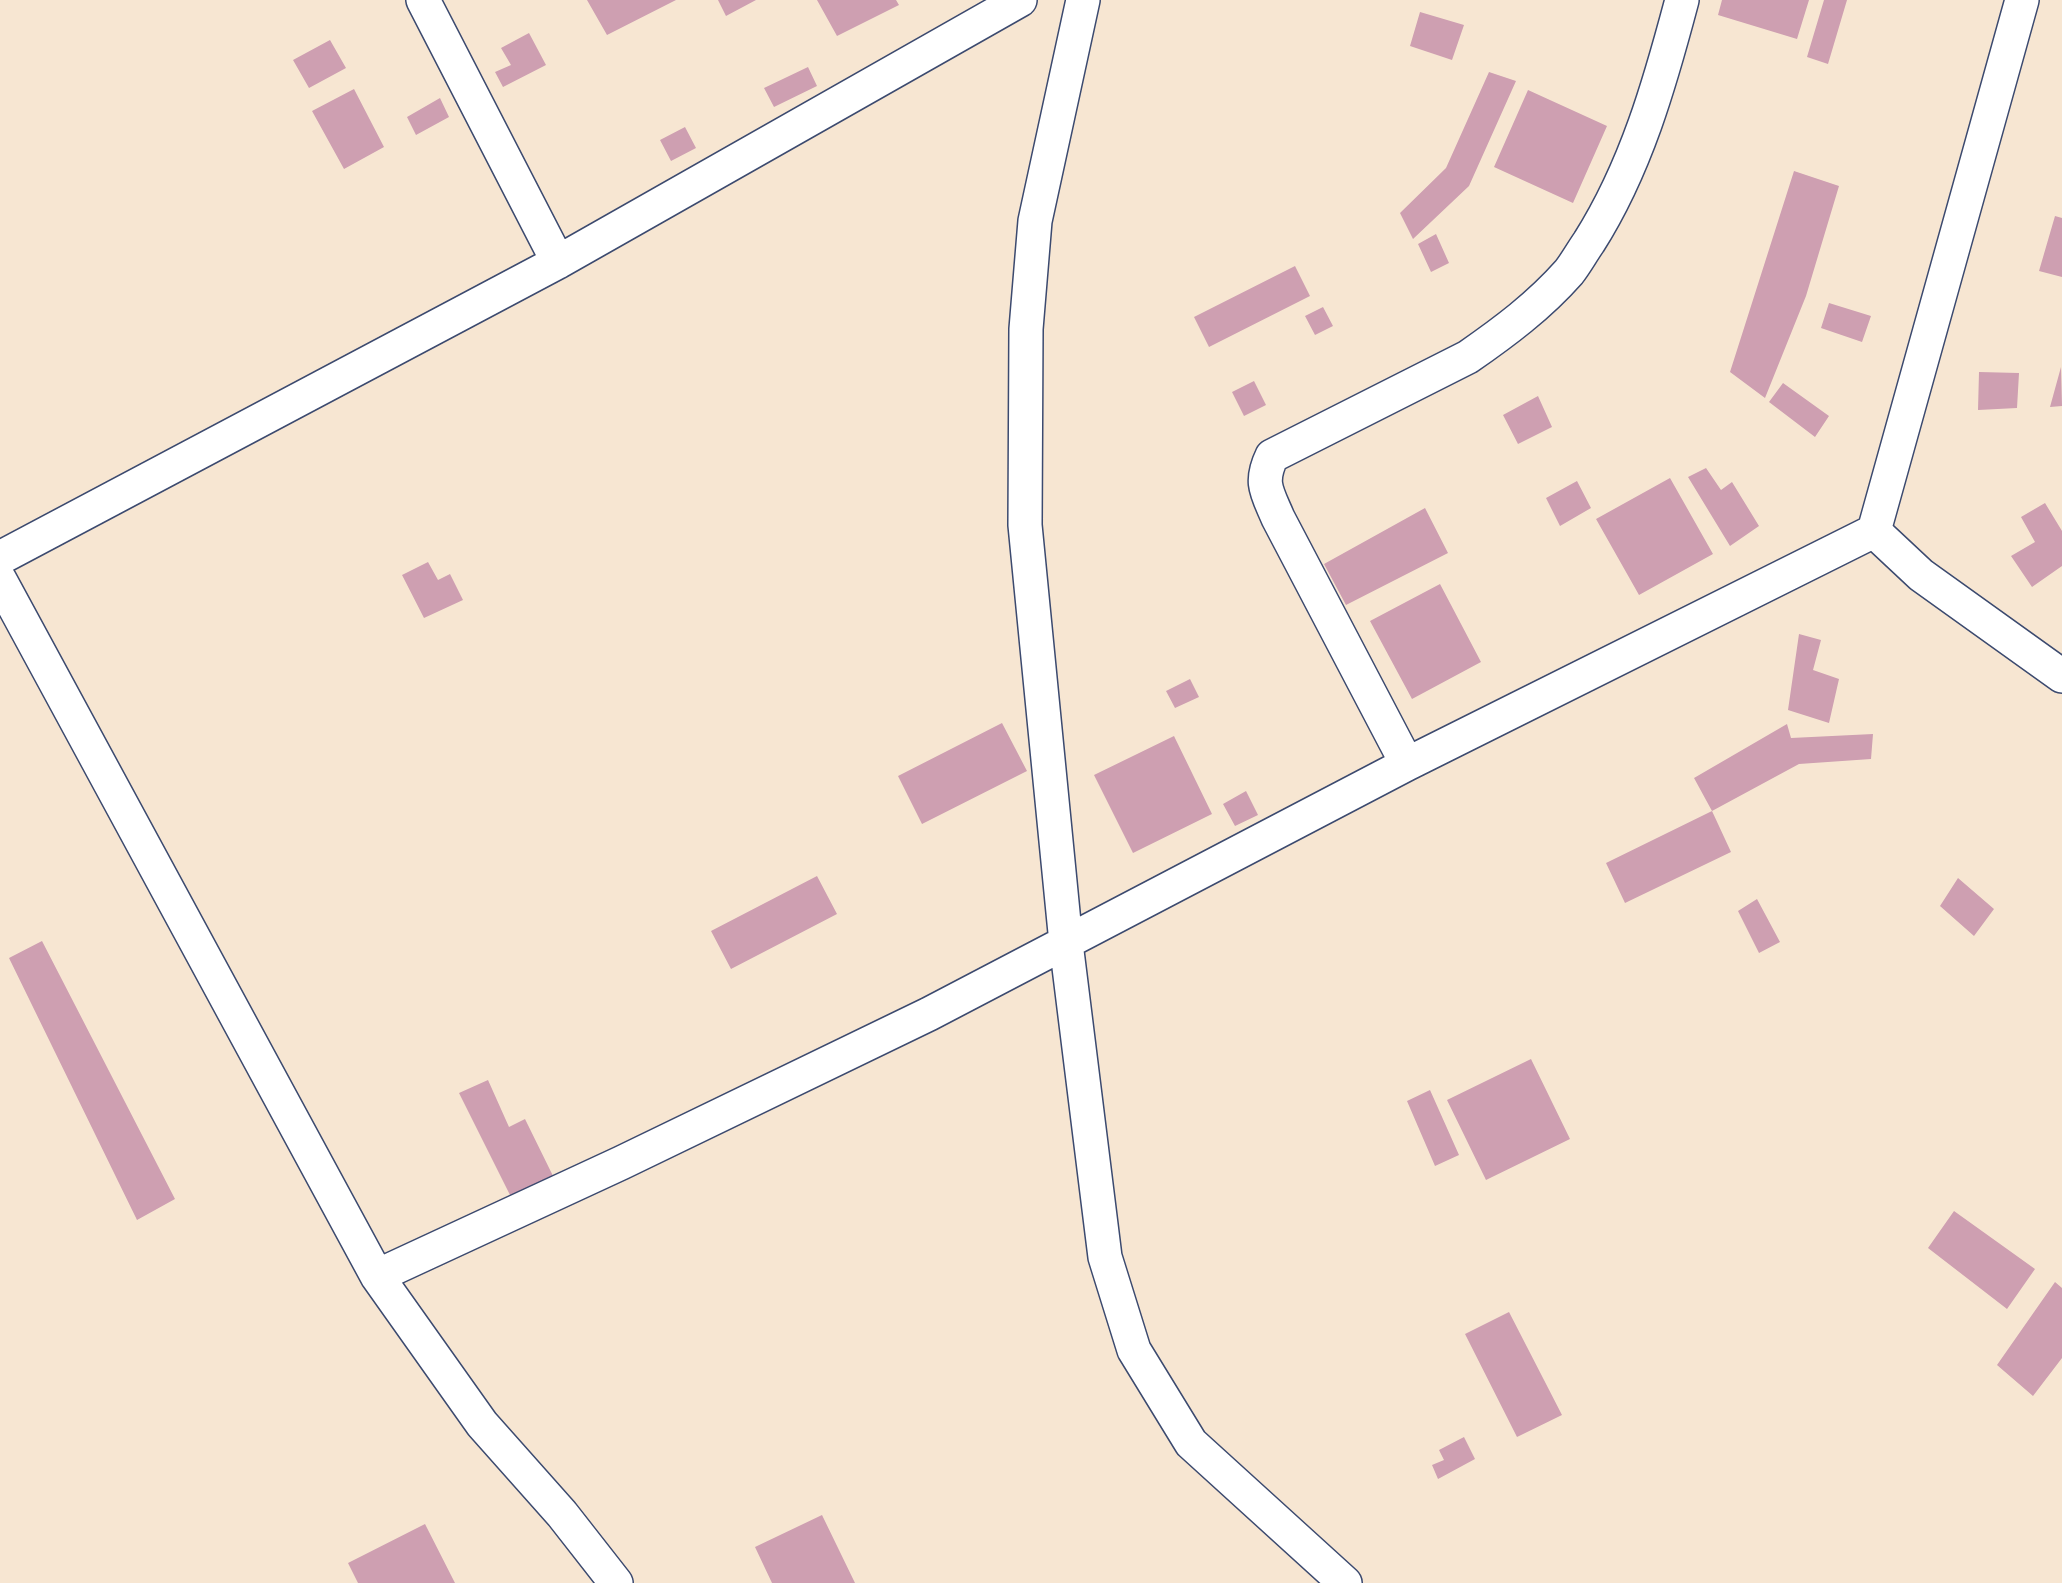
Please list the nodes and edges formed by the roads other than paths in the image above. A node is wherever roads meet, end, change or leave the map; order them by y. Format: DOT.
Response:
graph roads {
  1 [pos="423,0"];
  2 [pos="1020,0"];
  3 [pos="1083,0"];
  4 [pos="1682,0"];
  5 [pos="2022,0"];
  6 [pos="558,262"];
  7 [pos="1874,531"];
  8 [pos="0,558"];
  9 [pos="0,580"];
  10 [pos="2062,676"];
  11 [pos="1407,764"];
  12 [pos="1066,943"];
  13 [pos="377,1276"];
  14 [pos="616,1583"];
  15 [pos="1345,1583"];
  1 -- 6 [label="street"];
  2 -- 6 [label="street"];
  3 -- 12 [label="street"];
  4 -- 11 [label="street"];
  5 -- 7 [label="street"];
  6 -- 8 [label="street"];
  7 -- 10 [label="street"];
  7 -- 11 [label="street"];
  9 -- 13 [label="street"];
  11 -- 12 [label="street"];
  12 -- 13 [label="street"];
  12 -- 15 [label="street"];
  13 -- 14 [label="street"];
}
